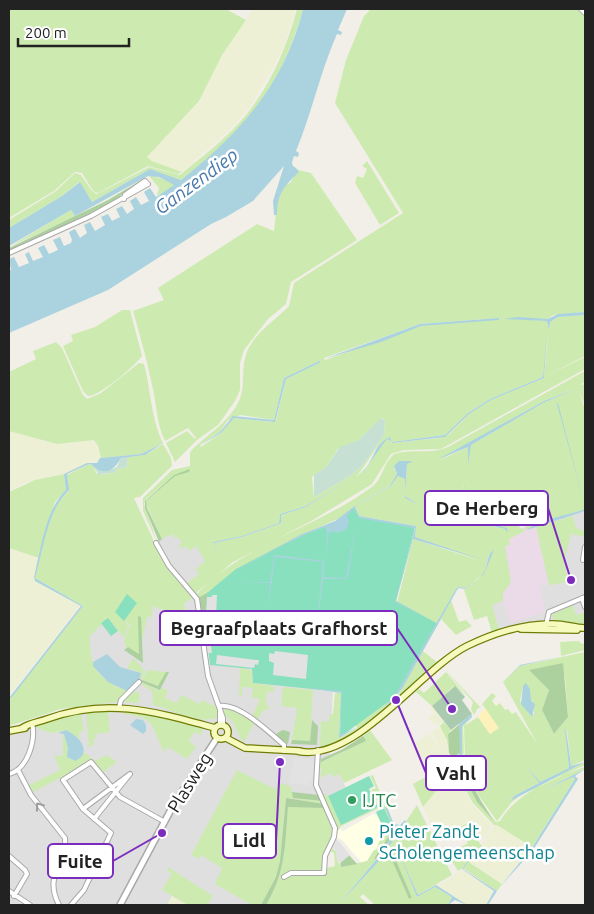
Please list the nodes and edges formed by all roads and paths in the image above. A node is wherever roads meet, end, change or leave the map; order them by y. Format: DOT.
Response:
graph roads {
  1 [pos="581,9"];
  2 [pos="585,13"];
  3 [pos="124,199"];
  4 [pos="9,253"];
  5 [pos="156,543"];
  6 [pos="585,547"];
  7 [pos="585,560"];
  8 [pos="584,598"];
  9 [pos="585,607"];
  10 [pos="546,626"];
  11 [pos="585,629"];
  12 [pos="139,682"];
  13 [pos="218,706"];
  14 [pos="119,708"];
  15 [pos="32,725"];
  16 [pos="218,728"];
  17 [pos="9,731"];
  18 [pos="227,736"];
  19 [pos="217,738"];
  20 [pos="284,751"];
  21 [pos="318,751"];
  22 [pos="18,770"];
  23 [pos="9,774"];
  24 [pos="110,788"];
  25 [pos="115,792"];
  26 [pos="83,809"];
  27 [pos="94,819"];
  28 [pos="165,822"];
  29 [pos="9,856"];
  30 [pos="284,877"];
  31 [pos="11,894"];
  32 [pos="30,905"];
  33 [pos="60,905"];
  34 [pos="71,905"];
  35 [pos="120,905"];
  1 -- 2 [label="street"];
  3 -- 3 [label="street"];
  3 -- 4 [label="street"];
  5 -- 13 [label="street"];
  6 -- 7 [label="street"];
  8 -- 9 [label="street"];
  8 -- 10 [label="street"];
  10 -- 11 [label="main road"];
  10 -- 21 [label="main road"];
  12 -- 14 [label="street"];
  13 -- 16 [label="street"];
  13 -- 20 [label="street"];
  14 -- 15 [label="main road"];
  14 -- 16 [label="main road"];
  15 -- 17 [label="main road"];
  15 -- 22 [label="street"];
  16 -- 18 [label="main road"];
  16 -- 19 [label="main road"];
  18 -- 19 [label="main road"];
  18 -- 20 [label="main road"];
  19 -- 28 [label="street, Plasweg"];
  20 -- 21 [label="main road"];
  21 -- 30 [label="street"];
  22 -- 23 [label="street"];
  33 -- 22 [label="street, one-way"];
  24 -- 25 [label="street"];
  24 -- 25 [label="street"];
  24 -- 26 [label="street"];
  24 -- 26 [label="street"];
  25 -- 27 [label="street"];
  25 -- 28 [label="street"];
  26 -- 27 [label="street"];
  27 -- 34 [label="street"];
  28 -- 35 [label="street, Plasweg"];
  29 -- 31 [label="street"];
  31 -- 32 [label="street"];
}
